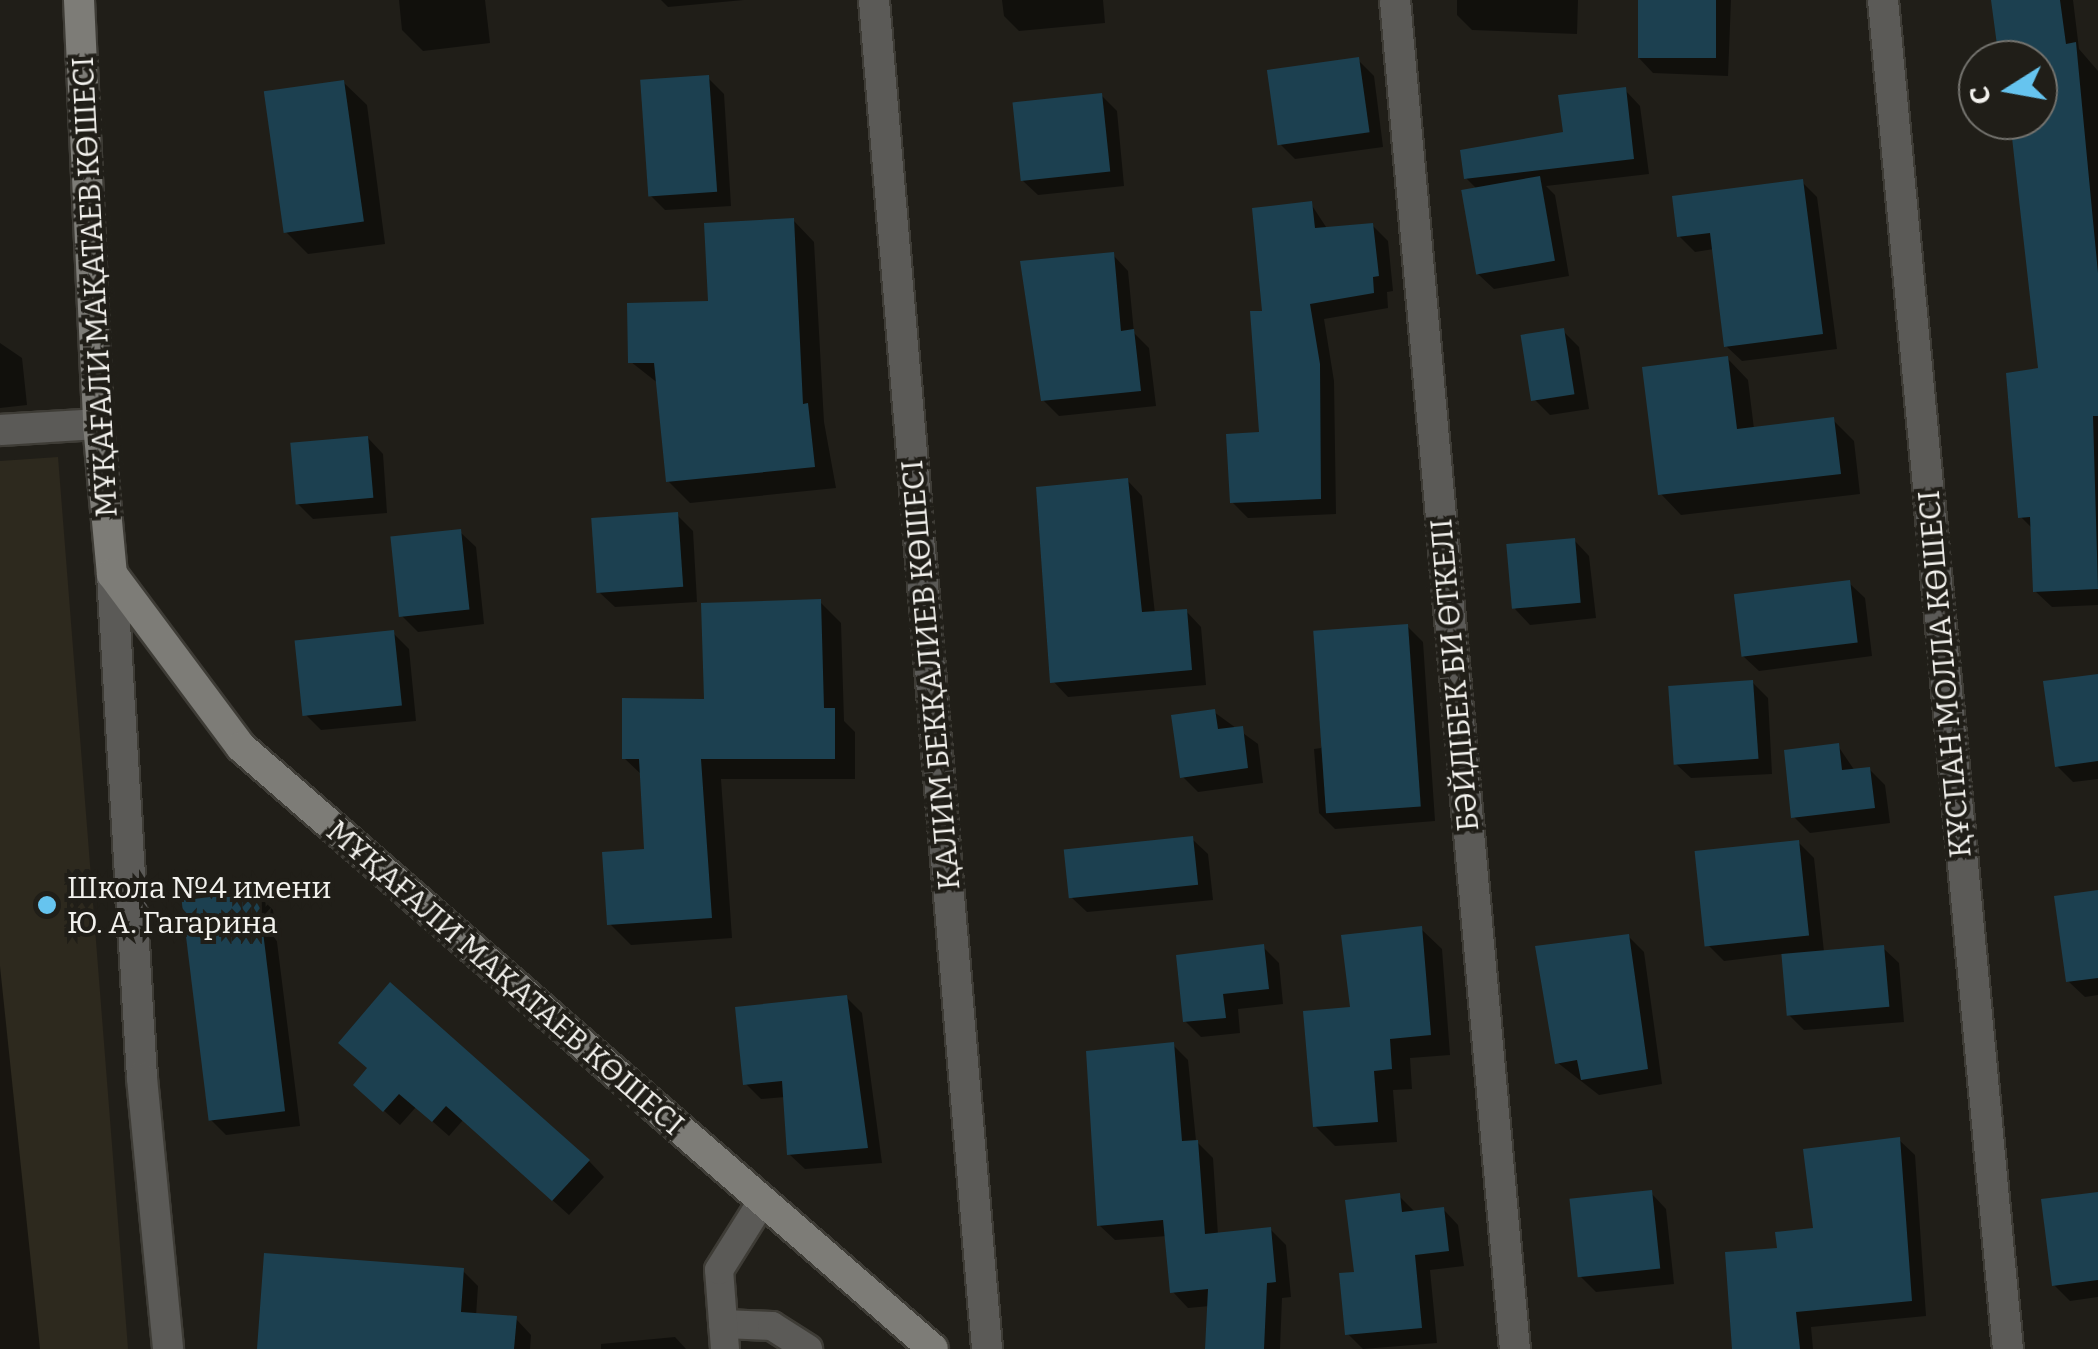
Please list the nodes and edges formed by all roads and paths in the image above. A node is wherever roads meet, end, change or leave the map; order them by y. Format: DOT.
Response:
graph roads {
  1 [pos="79,0"];
  2 [pos="874,0"];
  3 [pos="1395,0"];
  4 [pos="1883,0"];
  5 [pos="98,424"];
  6 [pos="0,430"];
  7 [pos="112,574"];
  8 [pos="761,1203"];
  9 [pos="724,1336"];
  10 [pos="168,1349"];
  11 [pos="808,1349"];
  12 [pos="933,1349"];
  13 [pos="987,1349"];
  14 [pos="1515,1349"];
  15 [pos="2008,1349"];
  1 -- 5 [label="street, МҰҚАҒАЛИ МАҚАТАЕВ КӨШЕСІ"];
  2 -- 13 [label="street, ҚАЛИМ БЕКҚАЛИЕВ КӨШЕСІ"];
  3 -- 14 [label="street, БӘЙДІБЕК БИ ӨТКЕЛІ"];
  4 -- 15 [label="street, ҚҰСПАН МОЛЛА КӨШЕСІ"];
  5 -- 6 [label="street"];
  5 -- 7 [label="street, МҰҚАҒАЛИ МАҚАТАЕВ КӨШЕСІ"];
  7 -- 8 [label="street, МҰҚАҒАЛИ МАҚАТАЕВ КӨШЕСІ"];
  7 -- 10 [label="street, МҰҚАҒАЛИ МАҚАТАЕВ КӨШЕСІ"];
  8 -- 9 [label="lane"];
  8 -- 12 [label="street, МҰҚАҒАЛИ МАҚАТАЕВ КӨШЕСІ"];
  9 -- 11 [label="lane"];
}
